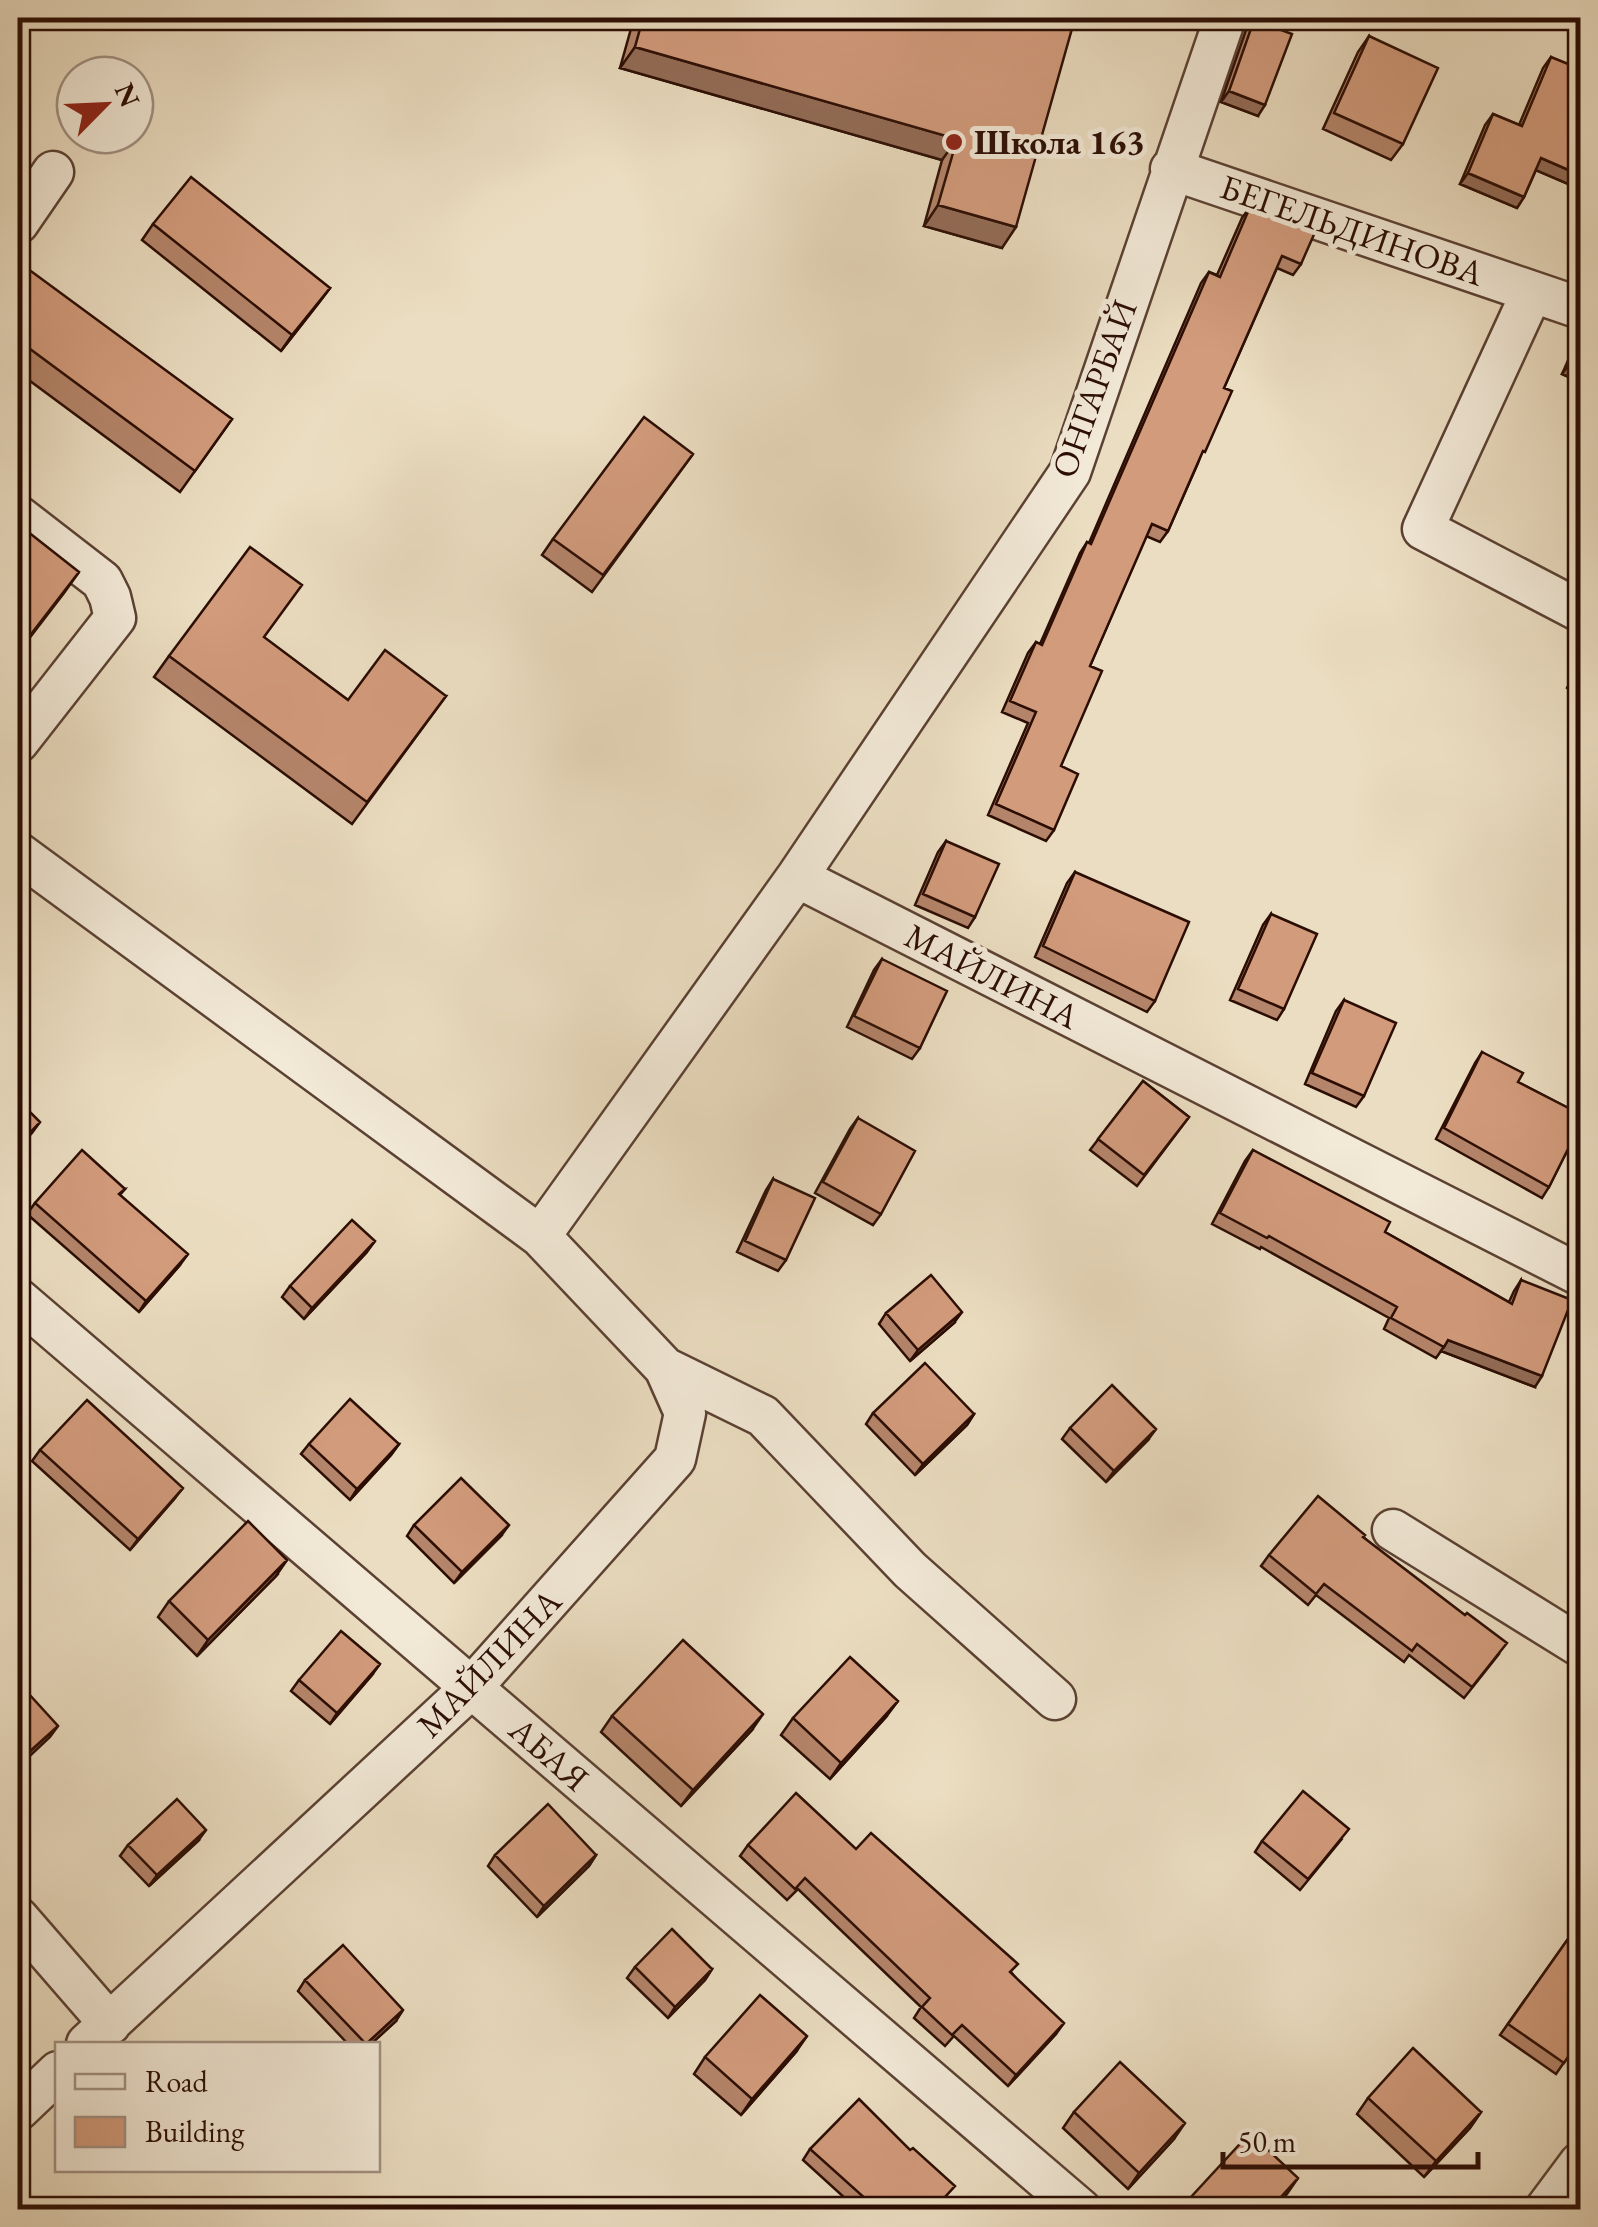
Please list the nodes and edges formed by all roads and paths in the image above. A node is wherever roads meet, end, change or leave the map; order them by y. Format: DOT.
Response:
graph roads {
  1 [pos="1225,18"];
  2 [pos="1171,169"];
  3 [pos="54,172"];
  4 [pos="18,223"];
  5 [pos="1532,292"];
  6 [pos="1580,308"];
  7 [pos="18,516"];
  8 [pos="1580,610"];
  9 [pos="18,742"];
  10 [pos="18,853"];
  11 [pos="797,877"];
  12 [pos="540,1236"];
  13 [pos="1580,1275"];
  14 [pos="18,1299"];
  15 [pos="665,1368"];
  16 [pos="1393,1530"];
  17 [pos="1580,1646"];
  18 [pos="471,1688"];
  19 [pos="1055,1699"];
  20 [pos="18,1918"];
  21 [pos="99,2034"];
  22 [pos="55,2075"];
  23 [pos="18,2110"];
  24 [pos="1580,2163"];
  25 [pos="1081,2210"];
  26 [pos="1546,2210"];
  1 -- 2 [label="street, ОНГАРБАЙ"];
  2 -- 5 [label="street, БЕГЕЛЬДИНОВА"];
  2 -- 11 [label="street, ОНГАРБАЙ"];
  3 -- 4 [label="street"];
  5 -- 6 [label="street, БЕГЕЛЬДИНОВА"];
  5 -- 8 [label="street, БЕГЕЛЬДИНОВА"];
  7 -- 9 [label="street"];
  10 -- 12 [label="street, МАЙЛИНА"];
  11 -- 12 [label="street"];
  11 -- 13 [label="street, МАЙЛИНА"];
  12 -- 15 [label="street, МАЙЛИНА"];
  14 -- 18 [label="street, АБАЯ"];
  15 -- 18 [label="street, МАЙЛИНА"];
  15 -- 19 [label="street"];
  16 -- 17 [label="street"];
  18 -- 21 [label="street, МАЙЛИНА"];
  18 -- 25 [label="street, АБАЯ"];
  20 -- 21 [label="street"];
  22 -- 23 [label="street"];
  24 -- 26 [label="street"];
}
